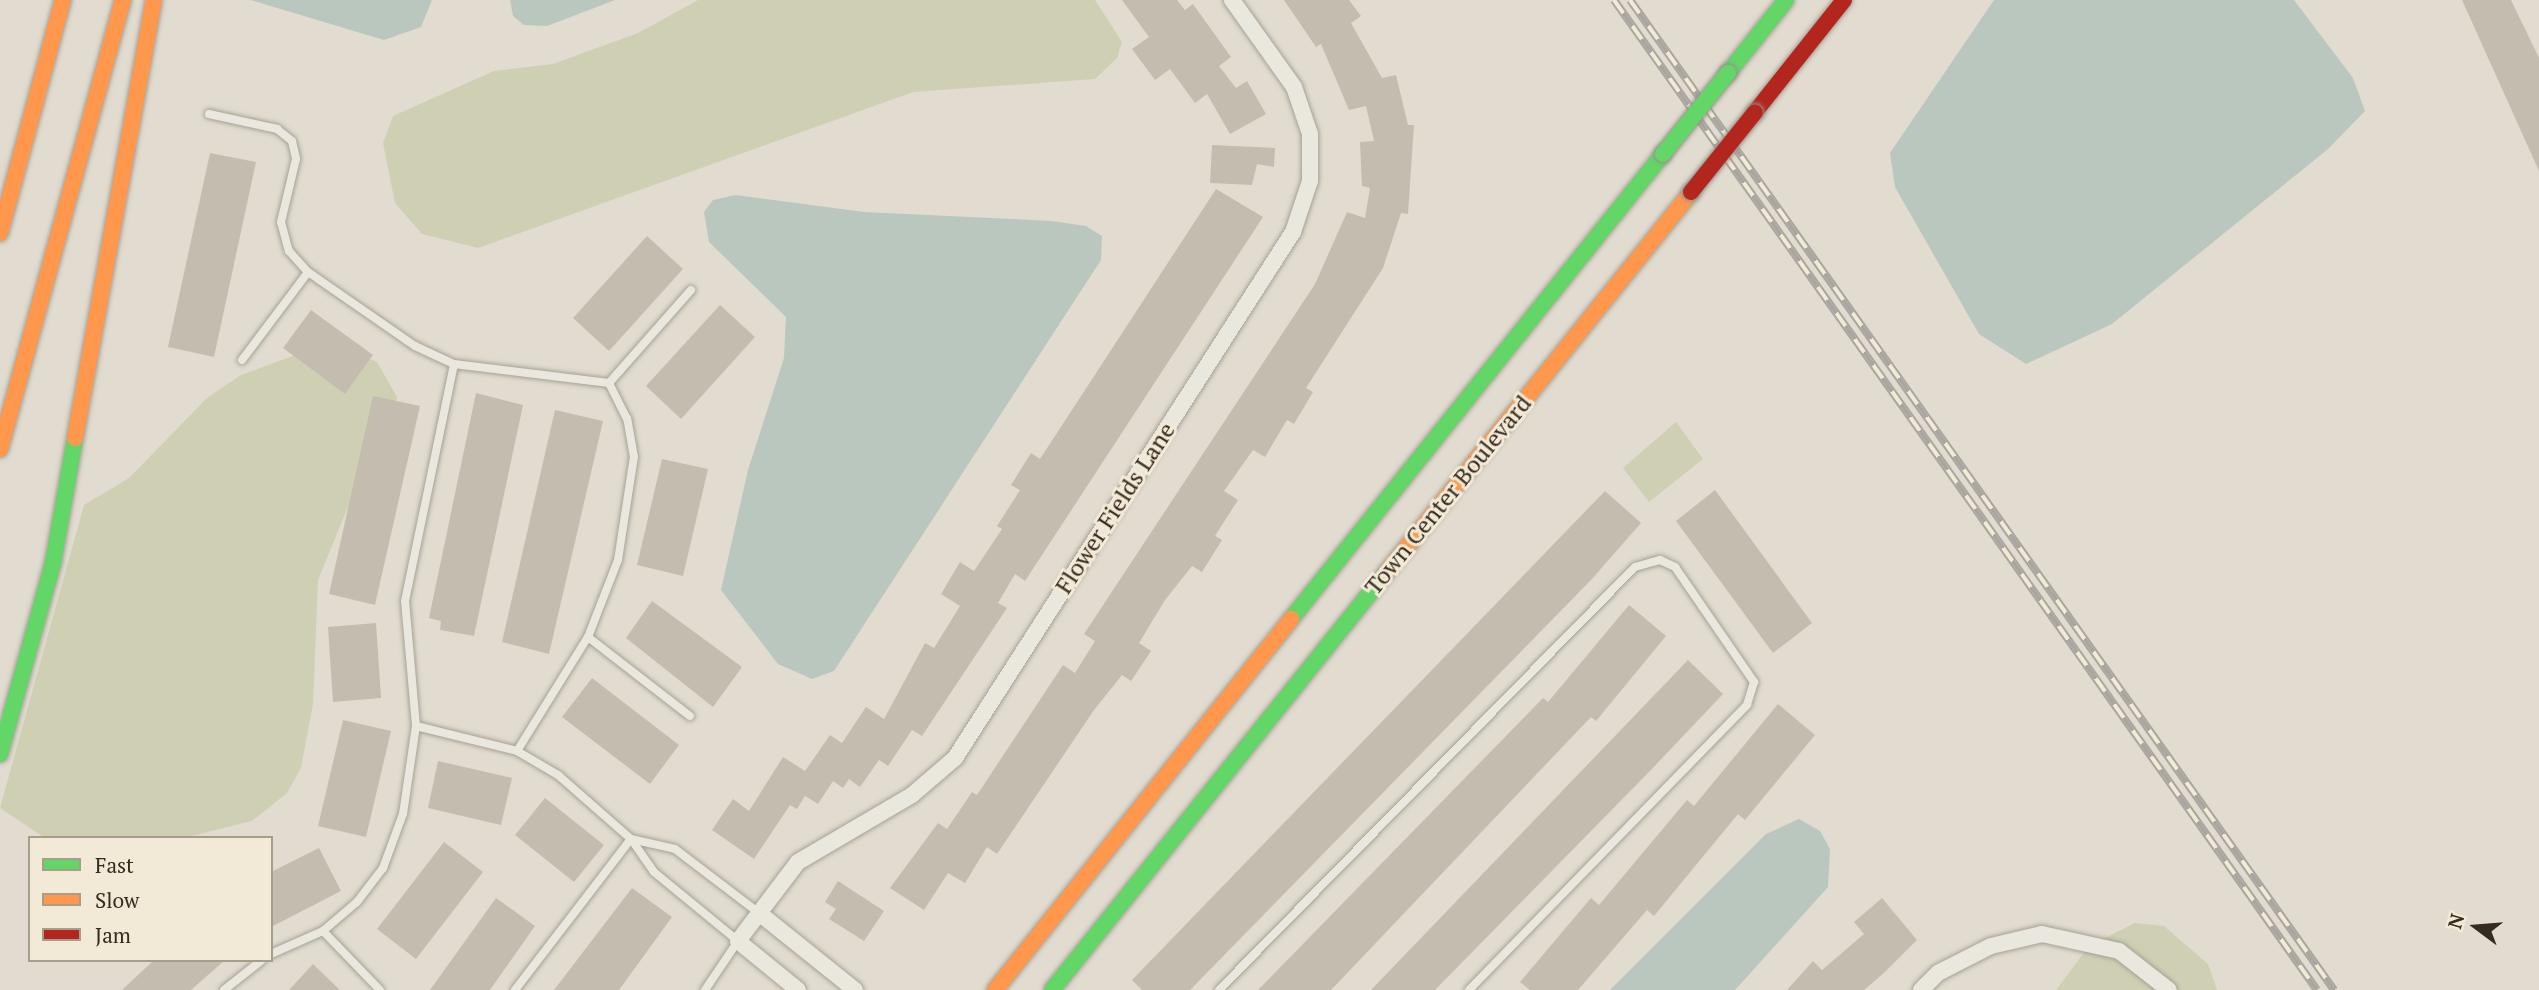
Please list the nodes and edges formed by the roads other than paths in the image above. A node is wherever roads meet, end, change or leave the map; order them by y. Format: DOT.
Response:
graph roads {
  1 [pos="63,0"];
  2 [pos="123,0"];
  3 [pos="155,0"];
  4 [pos="1232,0"];
  5 [pos="1786,0"];
  6 [pos="1844,0"];
  7 [pos="209,114"];
  8 [pos="0,233"];
  9 [pos="307,272"];
  10 [pos="691,290"];
  11 [pos="242,360"];
  12 [pos="454,363"];
  13 [pos="609,383"];
  14 [pos="0,449"];
  15 [pos="588,637"];
  16 [pos="690,716"];
  17 [pos="416,726"];
  18 [pos="517,751"];
  19 [pos="0,754"];
  20 [pos="631,839"];
  21 [pos="759,913"];
  22 [pos="323,931"];
  23 [pos="738,941"];
  24 [pos="273,953"];
  25 [pos="259,962"];
  26 [pos="223,990"];
  27 [pos="380,990"];
  28 [pos="515,990"];
  29 [pos="705,990"];
  30 [pos="798,990"];
  31 [pos="855,990"];
  32 [pos="995,990"];
  33 [pos="1052,990"];
  34 [pos="1219,990"];
  35 [pos="1469,990"];
  36 [pos="1921,990"];
  37 [pos="2169,990"];
  1 -- 8 [label="main road"];
  2 -- 14 [label="main road"];
  3 -- 19 [label="main road"];
  4 -- 21 [label="street, Flower Fields Lane"];
  5 -- 32 [label="main road, Town Center Boulevard, bridge"];
  6 -- 33 [label="main road, Town Center Boulevard, bridge"];
  7 -- 9 [label="lane"];
  9 -- 11 [label="lane"];
  9 -- 12 [label="lane"];
  10 -- 13 [label="lane"];
  12 -- 13 [label="lane"];
  12 -- 17 [label="lane"];
  13 -- 15 [label="lane"];
  15 -- 16 [label="lane"];
  15 -- 18 [label="lane"];
  17 -- 18 [label="lane"];
  17 -- 22 [label="lane"];
  18 -- 20 [label="lane"];
  20 -- 21 [label="lane"];
  20 -- 23 [label="lane"];
  20 -- 28 [label="lane"];
  21 -- 23 [label="street, Flower Fields Lane"];
  21 -- 31 [label="street"];
  22 -- 24 [label="lane"];
  22 -- 27 [label="lane"];
  23 -- 29 [label="lane"];
  23 -- 30 [label="street"];
  25 -- 26 [label="lane"];
  34 -- 35 [label="lane"];
  36 -- 37 [label="street"];
}
